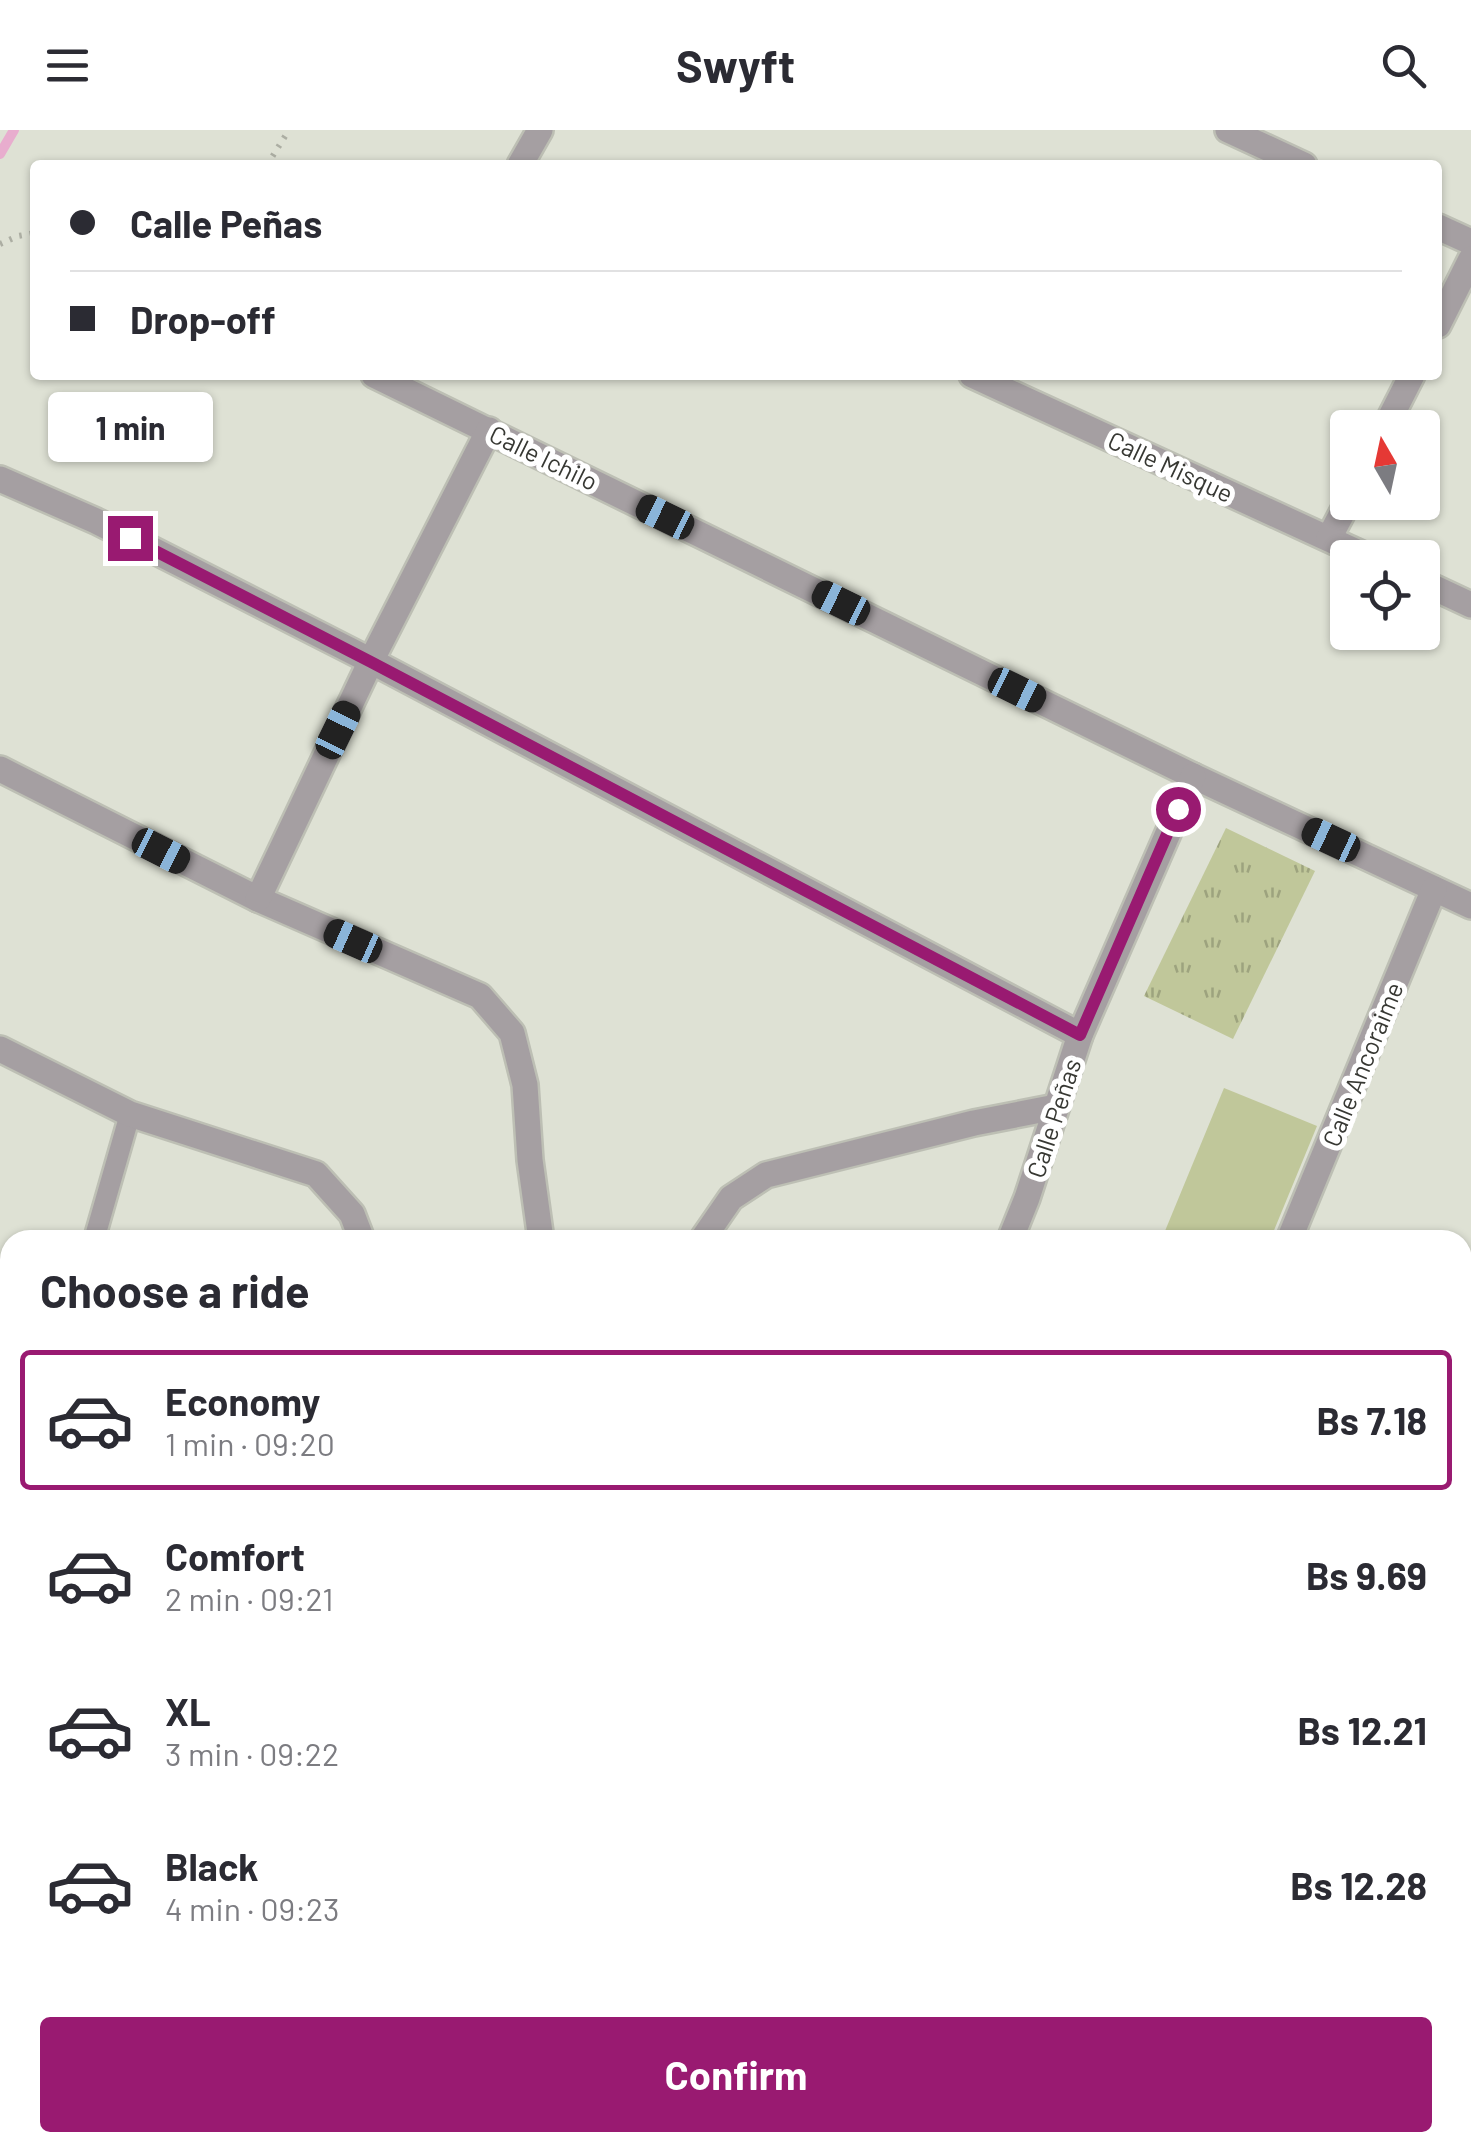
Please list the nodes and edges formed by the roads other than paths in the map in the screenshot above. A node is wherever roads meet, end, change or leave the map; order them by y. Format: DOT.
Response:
graph roads {
  1 [pos="540,130"];
  2 [pos="1228,130"];
  3 [pos="523,160"];
  4 [pos="1293,160"];
  5 [pos="1442,229"];
  6 [pos="1471,242"];
  7 [pos="1471,258"];
  8 [pos="1442,317"];
  9 [pos="391,380"];
  10 [pos="983,380"];
  11 [pos="1410,380"];
  12 [pos="1395,410"];
  13 [pos="489,430"];
  14 [pos="0,478"];
  15 [pos="1338,520"];
  16 [pos="1329,538"];
  17 [pos="1333,540"];
  18 [pos="1440,591"];
  19 [pos="1471,606"];
  20 [pos="371,662"];
  21 [pos="0,770"];
  22 [pos="1193,776"];
  23 [pos="1434,888"];
  24 [pos="258,900"];
  25 [pos="1471,906"];
  26 [pos="1080,1035"];
  27 [pos="0,1049"];
  28 [pos="1056,1107"];
  29 [pos="130,1114"];
  30 [pos="97,1230"];
  31 [pos="358,1230"];
  32 [pos="540,1230"];
  33 [pos="709,1230"];
  34 [pos="1014,1230"];
  35 [pos="1294,1230"];
  1 -- 3 [label="street"];
  2 -- 4 [label="street"];
  5 -- 6 [label="street"];
  7 -- 8 [label="street"];
  9 -- 13 [label="street, Calle Ichilo"];
  10 -- 16 [label="street, Calle Misque"];
  11 -- 12 [label="street"];
  13 -- 20 [label="street"];
  13 -- 22 [label="street, Calle Ichilo"];
  14 -- 20 [label="street"];
  15 -- 16 [label="street"];
  16 -- 17 [label="street, Calle Misque"];
  18 -- 19 [label="street"];
  20 -- 24 [label="street"];
  20 -- 26 [label="street"];
  21 -- 24 [label="street"];
  22 -- 23 [label="street, Calle Ichilo"];
  22 -- 26 [label="street, Calle Peñas"];
  23 -- 25 [label="street, Calle Ichilo"];
  23 -- 35 [label="street, Calle Ancoraime"];
  24 -- 32 [label="street"];
  26 -- 28 [label="street, Calle Peñas"];
  27 -- 29 [label="street"];
  28 -- 33 [label="street"];
  28 -- 34 [label="street, Calle Peñas"];
  29 -- 30 [label="lane"];
  29 -- 31 [label="street"];
}
